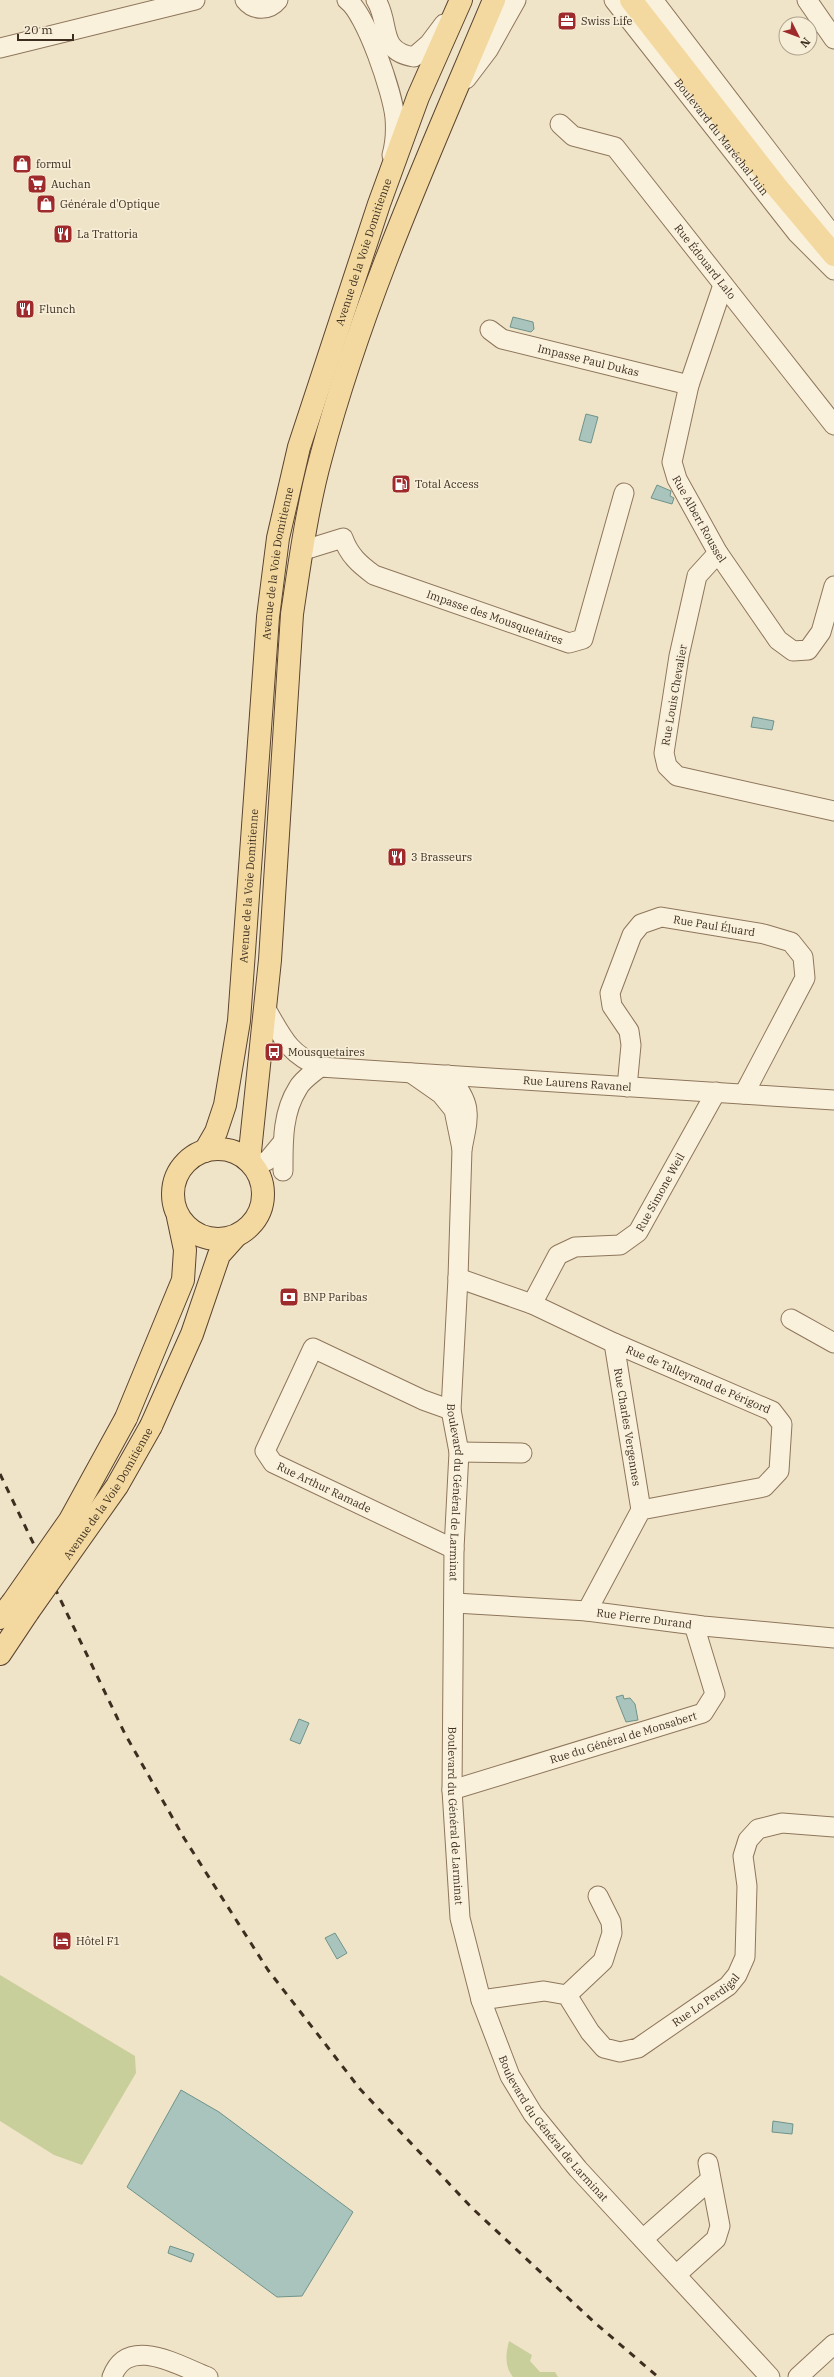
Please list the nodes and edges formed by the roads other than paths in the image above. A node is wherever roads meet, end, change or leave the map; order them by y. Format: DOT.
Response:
graph roads {
  1 [pos="195,0"];
  2 [pos="245,0"];
  3 [pos="278,0"];
  4 [pos="347,0"];
  5 [pos="376,0"];
  6 [pos="494,0"];
  7 [pos="516,0"];
  8 [pos="614,0"];
  9 [pos="631,0"];
  10 [pos="653,0"];
  11 [pos="807,0"];
  12 [pos="460,1"];
  13 [pos="833,36"];
  14 [pos="0,48"];
  15 [pos="454,94"];
  16 [pos="560,124"];
  17 [pos="379,204"];
  18 [pos="834,237"];
  19 [pos="834,255"];
  20 [pos="834,270"];
  21 [pos="723,285"];
  22 [pos="490,330"];
  23 [pos="689,386"];
  24 [pos="834,425"];
  25 [pos="624,493"];
  26 [pos="301,550"];
  27 [pos="718,553"];
  28 [pos="834,586"];
  29 [pos="834,811"];
  30 [pos="266,1009"];
  31 [pos="320,1067"];
  32 [pos="412,1073"];
  33 [pos="448,1075"];
  34 [pos="627,1087"];
  35 [pos="716,1092"];
  36 [pos="744,1094"];
  37 [pos="834,1100"];
  38 [pos="283,1142"];
  39 [pos="462,1149"];
  40 [pos="205,1151"];
  41 [pos="251,1164"];
  42 [pos="283,1171"];
  43 [pos="178,1217"];
  44 [pos="236,1236"];
  45 [pos="458,1278"];
  46 [pos="532,1304"];
  47 [pos="791,1319"];
  48 [pos="614,1343"];
  49 [pos="834,1343"];
  50 [pos="452,1410"];
  51 [pos="459,1452"];
  52 [pos="522,1453"];
  53 [pos="641,1510"];
  54 [pos="454,1549"];
  55 [pos="455,1603"];
  56 [pos="587,1610"];
  57 [pos="13,1611"];
  58 [pos="694,1625"];
  59 [pos="834,1638"];
  60 [pos="0,1654"];
  61 [pos="452,1790"];
  62 [pos="834,1827"];
  63 [pos="598,1896"];
  64 [pos="567,1996"];
  65 [pos="480,2000"];
  66 [pos="643,2239"];
  67 [pos="676,2275"];
  68 [pos="834,2344"];
  69 [pos="112,2377"];
  70 [pos="208,2377"];
  71 [pos="770,2377"];
  72 [pos="798,2377"];
  1 -- 14 [label="street"];
  2 -- 3 [label="street"];
  4 -- 17 [label="street"];
  5 -- 12 [label="street"];
  6 -- 15 [label="main road, Avenue de la Voie Domitienne"];
  7 -- 15 [label="street, Avenue de la Voie Domitienne"];
  8 -- 20 [label="street, Boulevard du Maréchal Juin"];
  9 -- 19 [label="main road, Boulevard du Maréchal Juin"];
  10 -- 18 [label="street"];
  11 -- 13 [label="street"];
  12 -- 17 [label="main road, Avenue de la Voie Domitienne"];
  15 -- 26 [label="main road, Avenue de la Voie Domitienne"];
  16 -- 21 [label="street, Rue Édouard Lalo"];
  17 -- 40 [label="main road, Avenue de la Voie Domitienne"];
  21 -- 23 [label="street, Rue Albert Roussel"];
  21 -- 24 [label="street, Rue Édouard Lalo"];
  22 -- 23 [label="street, Impasse Paul Dukas"];
  23 -- 27 [label="street, Rue Albert Roussel"];
  25 -- 26 [label="street, Impasse des Mousquetaires"];
  26 -- 30 [label="main road, Avenue de la Voie Domitienne"];
  27 -- 28 [label="street, Rue Albert Roussel"];
  27 -- 29 [label="street, Rue Louis Chevalier"];
  30 -- 31 [label="street, Rue Laurens Ravanel"];
  30 -- 41 [label="main road, Avenue de la Voie Domitienne"];
  31 -- 32 [label="street, Rue Laurens Ravanel"];
  31 -- 38 [label="street"];
  32 -- 33 [label="street, Rue Laurens Ravanel"];
  32 -- 39 [label="street, Boulevard du Général de Larminat"];
  33 -- 34 [label="street, Rue Laurens Ravanel"];
  33 -- 39 [label="street, Boulevard du Général de Larminat"];
  34 -- 35 [label="street, Rue Laurens Ravanel"];
  34 -- 36 [label="street, Rue Paul Éluard"];
  35 -- 36 [label="street, Rue Laurens Ravanel"];
  35 -- 46 [label="street, Rue Simone Weil"];
  36 -- 37 [label="street, Rue Laurens Ravanel"];
  38 -- 41 [label="street"];
  38 -- 42 [label="street"];
  39 -- 45 [label="street, Boulevard du Général de Larminat"];
  40 -- 41 [label="main road"];
  40 -- 43 [label="main road"];
  41 -- 44 [label="main road"];
  43 -- 44 [label="main road"];
  43 -- 57 [label="main road, Avenue de la Voie Domitienne, bridge"];
  44 -- 57 [label="main road, Avenue de la Voie Domitienne, bridge"];
  45 -- 46 [label="street, Rue de Talleyrand de Périgord"];
  45 -- 50 [label="street, Boulevard du Général de Larminat"];
  46 -- 48 [label="street, Rue de Talleyrand de Périgord"];
  47 -- 49 [label="street"];
  48 -- 53 [label="street, Rue Charles Vergennes"];
  48 -- 53 [label="street, Rue de Talleyrand de Périgord"];
  50 -- 51 [label="street, Boulevard du Général de Larminat"];
  50 -- 54 [label="street, Rue Arthur Ramade"];
  51 -- 52 [label="street"];
  51 -- 54 [label="street, Boulevard du Général de Larminat"];
  53 -- 56 [label="street"];
  54 -- 55 [label="street, Boulevard du Général de Larminat"];
  55 -- 56 [label="street, Rue Pierre Durand"];
  55 -- 61 [label="street, Boulevard du Général de Larminat"];
  56 -- 58 [label="street, Rue Pierre Durand"];
  57 -- 60 [label="main road, Avenue de la Voie Domitienne"];
  58 -- 59 [label="street, Rue Pierre Durand"];
  58 -- 61 [label="street, Rue du Général de Monsabert"];
  61 -- 65 [label="street, Boulevard du Général de Larminat"];
  62 -- 64 [label="street, Rue Lo Perdigal"];
  63 -- 64 [label="street"];
  64 -- 65 [label="street"];
  65 -- 66 [label="street, Boulevard du Général de Larminat"];
  66 -- 67 [label="street, Boulevard du Général de Larminat"];
  66 -- 67 [label="street"];
  67 -- 71 [label="street, Boulevard du Général de Larminat"];
  68 -- 72 [label="street"];
  69 -- 70 [label="street"];
}
